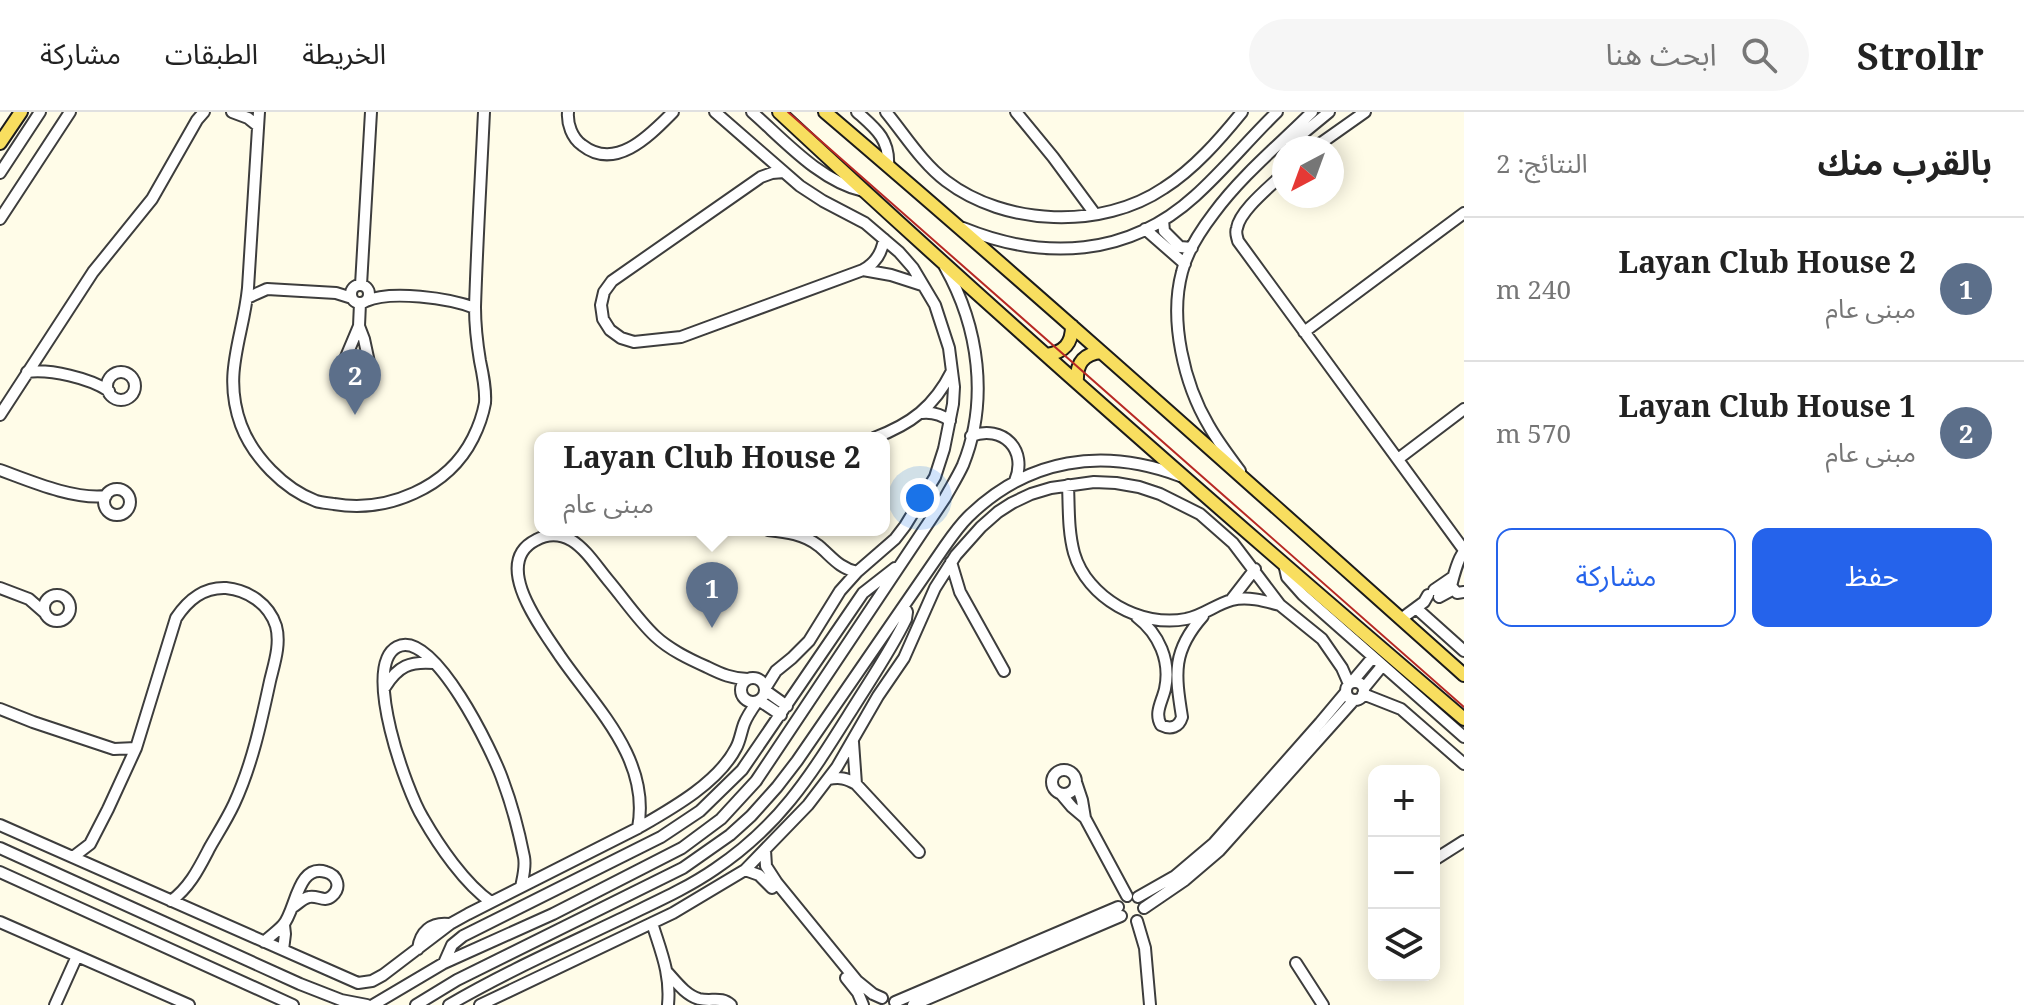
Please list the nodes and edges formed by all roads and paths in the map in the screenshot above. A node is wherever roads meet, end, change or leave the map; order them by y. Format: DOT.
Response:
graph roads {
  1 [pos="21,112"];
  2 [pos="40,112"];
  3 [pos="70,112"];
  4 [pos="252,112"];
  5 [pos="259,112"];
  6 [pos="371,112"];
  7 [pos="484,112"];
  8 [pos="568,112"];
  9 [pos="673,112"];
  10 [pos="715,112"];
  11 [pos="752,112"];
  12 [pos="779,112"];
  13 [pos="825,112"];
  14 [pos="857,112"];
  15 [pos="886,112"];
  16 [pos="1016,112"];
  17 [pos="1242,112"];
  18 [pos="1312,112"];
  19 [pos="1329,112"];
  20 [pos="1365,112"];
  21 [pos="1276,113"];
  22 [pos="236,114"];
  23 [pos="199,115"];
  24 [pos="258,126"];
  25 [pos="1288,136"];
  26 [pos="1299,136"];
  27 [pos="1331,136"];
  28 [pos="0,143"];
  29 [pos="1272,150"];
  30 [pos="764,155"];
  31 [pos="888,166"];
  32 [pos="784,172"];
  33 [pos="0,173"];
  34 [pos="756,180"];
  35 [pos="1272,186"];
  36 [pos="864,191"];
  37 [pos="1464,213"];
  38 [pos="1095,214"];
  39 [pos="0,219"];
  40 [pos="1163,220"];
  41 [pos="958,226"];
  42 [pos="1145,229"];
  43 [pos="884,239"];
  44 [pos="1192,248"];
  45 [pos="904,257"];
  46 [pos="875,261"];
  47 [pos="942,262"];
  48 [pos="1185,264"];
  49 [pos="863,270"];
  50 [pos="886,274"];
  51 [pos="249,278"];
  52 [pos="923,286"];
  53 [pos="267,289"];
  54 [pos="476,291"];
  55 [pos="360,294"];
  56 [pos="247,298"];
  57 [pos="452,300"];
  58 [pos="475,308"];
  59 [pos="359,326"];
  60 [pos="1072,326"];
  61 [pos="1304,332"];
  62 [pos="1101,352"];
  63 [pos="1047,355"];
  64 [pos="37,356"];
  65 [pos="343,365"];
  66 [pos="370,369"];
  67 [pos="27,372"];
  68 [pos="47,372"];
  69 [pos="111,376"];
  70 [pos="90,381"];
  71 [pos="1077,382"];
  72 [pos="948,389"];
  73 [pos="109,391"];
  74 [pos="1464,409"];
  75 [pos="922,413"];
  76 [pos="0,415"];
  77 [pos="950,421"];
  78 [pos="888,432"];
  79 [pos="971,436"];
  80 [pos="1398,459"];
  81 [pos="0,470"];
  82 [pos="1185,477"];
  83 [pos="1246,479"];
  84 [pos="1015,481"];
  85 [pos="1068,485"];
  86 [pos="105,502"];
  87 [pos="803,536"];
  88 [pos="1464,551"];
  89 [pos="830,557"];
  90 [pos="951,562"];
  91 [pos="1283,563"];
  92 [pos="900,565"];
  93 [pos="1255,569"];
  94 [pos="857,572"];
  95 [pos="1455,576"];
  96 [pos="0,588"];
  97 [pos="935,588"];
  98 [pos="840,591"];
  99 [pos="960,592"];
  100 [pos="1461,593"];
  101 [pos="49,597"];
  102 [pos="29,599"];
  103 [pos="1429,599"];
  104 [pos="1231,600"];
  105 [pos="1280,605"];
  106 [pos="904,606"];
  107 [pos="45,613"];
  108 [pos="1134,614"];
  109 [pos="1204,614"];
  110 [pos="1401,619"];
  111 [pos="1464,651"];
  112 [pos="1373,657"];
  113 [pos="435,663"];
  114 [pos="1382,666"];
  115 [pos="1004,671"];
  116 [pos="1464,675"];
  117 [pos="384,689"];
  118 [pos="1355,690"];
  119 [pos="755,691"];
  120 [pos="0,709"];
  121 [pos="784,710"];
  122 [pos="1464,719"];
  123 [pos="1464,737"];
  124 [pos="853,740"];
  125 [pos="136,748"];
  126 [pos="114,749"];
  127 [pos="1464,764"];
  128 [pos="129,765"];
  129 [pos="828,779"];
  130 [pos="1076,782"];
  131 [pos="856,784"];
  132 [pos="1061,794"];
  133 [pos="640,798"];
  134 [pos="695,815"];
  135 [pos="657,817"];
  136 [pos="1085,818"];
  137 [pos="0,825"];
  138 [pos="638,828"];
  139 [pos="730,835"];
  140 [pos="692,841"];
  141 [pos="1464,841"];
  142 [pos="90,844"];
  143 [pos="746,847"];
  144 [pos="0,848"];
  145 [pos="919,852"];
  146 [pos="1440,856"];
  147 [pos="73,857"];
  148 [pos="756,859"];
  149 [pos="525,860"];
  150 [pos="94,866"];
  151 [pos="0,872"];
  152 [pos="543,876"];
  153 [pos="770,880"];
  154 [pos="190,885"];
  155 [pos="471,886"];
  156 [pos="521,887"];
  157 [pos="1132,897"];
  158 [pos="579,900"];
  159 [pos="171,901"];
  160 [pos="491,902"];
  161 [pos="293,907"];
  162 [pos="1144,908"];
  163 [pos="192,910"];
  164 [pos="1119,912"];
  165 [pos="468,914"];
  166 [pos="553,914"];
  167 [pos="588,915"];
  168 [pos="1137,921"];
  169 [pos="0,922"];
  170 [pos="652,923"];
  171 [pos="284,925"];
  172 [pos="562,928"];
  173 [pos="264,942"];
  174 [pos="283,950"];
  175 [pos="77,956"];
  176 [pos="444,963"];
  177 [pos="1296,963"];
  178 [pos="668,973"];
  179 [pos="882,998"];
  180 [pos="170,1001"];
  181 [pos="484,1004"];
  182 [pos="896,1004"];
  183 [pos="55,1005"];
  184 [pos="189,1005"];
  185 [pos="293,1005"];
  186 [pos="367,1005"];
  187 [pos="373,1005"];
  188 [pos="416,1005"];
  189 [pos="449,1005"];
  190 [pos="668,1005"];
  191 [pos="731,1005"];
  192 [pos="866,1005"];
  193 [pos="913,1005"];
  194 [pos="1150,1005"];
  195 [pos="1323,1005"];
  1 -- 28 [label="main road"];
  2 -- 33 [label="street"];
  3 -- 39 [label="street"];
  4 -- 22 [label="street"];
  5 -- 24 [label="street"];
  6 -- 55 [label="street"];
  7 -- 54 [label="street"];
  8 -- 9 [label="street"];
  10 -- 30 [label="street"];
  11 -- 36 [label="street"];
  12 -- 36 [label="main road"];
  13 -- 31 [label="main road"];
  14 -- 31 [label="street"];
  15 -- 38 [label="street"];
  16 -- 38 [label="street"];
  17 -- 38 [label="street"];
  18 -- 25 [label="street"];
  19 -- 26 [label="street"];
  20 -- 27 [label="street"];
  21 -- 40 [label="street"];
  22 -- 24 [label="street"];
  23 -- 64 [label="street"];
  24 -- 51 [label="street"];
  29 -- 44 [label="street"];
  30 -- 32 [label="street"];
  30 -- 34 [label="street"];
  31 -- 41 [label="main road"];
  32 -- 34 [label="street"];
  32 -- 43 [label="street"];
  34 -- 49 [label="street"];
  35 -- 61 [label="street"];
  36 -- 47 [label="main road"];
  37 -- 61 [label="street"];
  40 -- 42 [label="street"];
  40 -- 44 [label="street"];
  41 -- 42 [label="street"];
  41 -- 60 [label="main road"];
  42 -- 48 [label="street"];
  43 -- 45 [label="street"];
  43 -- 46 [label="street"];
  44 -- 48 [label="street"];
  45 -- 50 [label="street"];
  45 -- 52 [label="street"];
  46 -- 49 [label="street"];
  46 -- 50 [label="street"];
  47 -- 63 [label="main road"];
  47 -- 79 [label="street"];
  48 -- 83 [label="street"];
  49 -- 50 [label="street"];
  50 -- 52 [label="street"];
  51 -- 53 [label="street"];
  51 -- 56 [label="street"];
  52 -- 72 [label="street"];
  53 -- 55 [label="street"];
  53 -- 56 [label="street"];
  54 -- 57 [label="street"];
  54 -- 58 [label="street"];
  55 -- 57 [label="street"];
  55 -- 59 [label="street"];
  56 -- 58 [label="street"];
  57 -- 58 [label="street"];
  59 -- 65 [label="street"];
  59 -- 66 [label="street"];
  60 -- 62 [label="main road"];
  60 -- 63 [label="main road"];
  61 -- 80 [label="street"];
  62 -- 71 [label="main road"];
  62 -- 83 [label="main road"];
  63 -- 71 [label="main road"];
  64 -- 67 [label="street"];
  64 -- 68 [label="street"];
  65 -- 66 [label="street"];
  65 -- 66 [label="street"];
  67 -- 68 [label="street"];
  67 -- 76 [label="street"];
  68 -- 70 [label="street"];
  69 -- 70 [label="street"];
  69 -- 73 [label="street"];
  69 -- 73 [label="street"];
  70 -- 73 [label="street"];
  71 -- 82 [label="main road"];
  72 -- 75 [label="street"];
  72 -- 77 [label="street"];
  74 -- 80 [label="street"];
  75 -- 77 [label="street"];
  75 -- 78 [label="street"];
  77 -- 94 [label="street"];
  79 -- 84 [label="street"];
  79 -- 92 [label="street"];
  80 -- 88 [label="street"];
  81 -- 86 [label="street"];
  82 -- 84 [label="street"];
  82 -- 91 [label="main road"];
  83 -- 110 [label="main road"];
  84 -- 106 [label="street"];
  85 -- 90 [label="street"];
  85 -- 93 [label="street"];
  85 -- 108 [label="street"];
  87 -- 89 [label="street"];
  88 -- 95 [label="street"];
  89 -- 94 [label="street"];
  89 -- 98 [label="street"];
  90 -- 97 [label="street"];
  90 -- 99 [label="street"];
  91 -- 112 [label="street"];
  91 -- 122 [label="main road"];
  92 -- 121 [label="street"];
  92 -- 140 [label="street"];
  93 -- 104 [label="street"];
  93 -- 105 [label="street"];
  94 -- 98 [label="street"];
  95 -- 100 [label="street"];
  95 -- 103 [label="street"];
  96 -- 102 [label="street"];
  97 -- 99 [label="street"];
  97 -- 124 [label="street"];
  98 -- 119 [label="street"];
  99 -- 115 [label="street"];
  100 -- 103 [label="street"];
  101 -- 102 [label="street"];
  101 -- 107 [label="street"];
  101 -- 107 [label="street"];
  102 -- 107 [label="street"];
  103 -- 110 [label="street"];
  103 -- 111 [label="street"];
  104 -- 105 [label="street"];
  104 -- 109 [label="street"];
  105 -- 118 [label="street"];
  106 -- 139 [label="street"];
  106 -- 143 [label="street"];
  108 -- 109 [label="street"];
  108 -- 109 [label="street"];
  110 -- 116 [label="main road"];
  112 -- 114 [label="street"];
  112 -- 118 [label="street"];
  113 -- 117 [label="street"];
  113 -- 117 [label="street"];
  113 -- 149 [label="street"];
  114 -- 118 [label="street"];
  114 -- 123 [label="street"];
  117 -- 155 [label="street"];
  118 -- 127 [label="street"];
  118 -- 157 [label="street"];
  118 -- 162 [label="street"];
  119 -- 121 [label="street"];
  119 -- 133 [label="street"];
  119 -- 135 [label="street"];
  120 -- 126 [label="street"];
  121 -- 134 [label="street"];
  124 -- 129 [label="street"];
  124 -- 131 [label="street"];
  125 -- 126 [label="street"];
  125 -- 128 [label="street"];
  125 -- 154 [label="street"];
  126 -- 128 [label="street"];
  128 -- 142 [label="street"];
  129 -- 131 [label="street"];
  129 -- 148 [label="street"];
  130 -- 132 [label="street"];
  130 -- 132 [label="street"];
  130 -- 136 [label="street"];
  131 -- 145 [label="street"];
  132 -- 136 [label="street"];
  133 -- 135 [label="street"];
  133 -- 138 [label="street"];
  134 -- 140 [label="street"];
  134 -- 176 [label="street"];
  135 -- 138 [label="street"];
  136 -- 157 [label="street"];
  137 -- 147 [label="street"];
  138 -- 152 [label="street"];
  139 -- 143 [label="street"];
  139 -- 167 [label="street"];
  140 -- 158 [label="street"];
  141 -- 146 [label="street"];
  142 -- 147 [label="street"];
  142 -- 150 [label="street"];
  143 -- 148 [label="street"];
  143 -- 189 [label="street"];
  144 -- 186 [label="street"];
  147 -- 150 [label="street"];
  148 -- 153 [label="street"];
  148 -- 153 [label="street"];
  148 -- 170 [label="street"];
  149 -- 152 [label="street"];
  149 -- 156 [label="street"];
  150 -- 159 [label="street"];
  151 -- 185 [label="street"];
  152 -- 156 [label="street"];
  153 -- 179 [label="street"];
  153 -- 192 [label="street"];
  154 -- 159 [label="street"];
  154 -- 163 [label="street"];
  155 -- 160 [label="street"];
  155 -- 165 [label="street"];
  156 -- 160 [label="street"];
  157 -- 162 [label="street"];
  157 -- 164 [label="street"];
  158 -- 166 [label="street"];
  158 -- 167 [label="street"];
  159 -- 163 [label="street"];
  160 -- 165 [label="street"];
  161 -- 161 [label="street"];
  161 -- 171 [label="street"];
  162 -- 168 [label="street"];
  163 -- 173 [label="street"];
  164 -- 168 [label="street"];
  164 -- 182 [label="street"];
  164 -- 193 [label="street"];
  165 -- 174 [label="street"];
  166 -- 172 [label="street"];
  166 -- 176 [label="street"];
  167 -- 172 [label="street"];
  168 -- 194 [label="street"];
  169 -- 175 [label="street"];
  170 -- 178 [label="street"];
  170 -- 181 [label="street"];
  171 -- 173 [label="street"];
  171 -- 174 [label="street"];
  172 -- 188 [label="street"];
  173 -- 174 [label="street"];
  175 -- 180 [label="street"];
  175 -- 183 [label="street"];
  176 -- 187 [label="street"];
  177 -- 195 [label="street"];
  178 -- 190 [label="street"];
  178 -- 191 [label="street"];
  179 -- 182 [label="street"];
  179 -- 192 [label="street"];
  180 -- 184 [label="street"];
}
